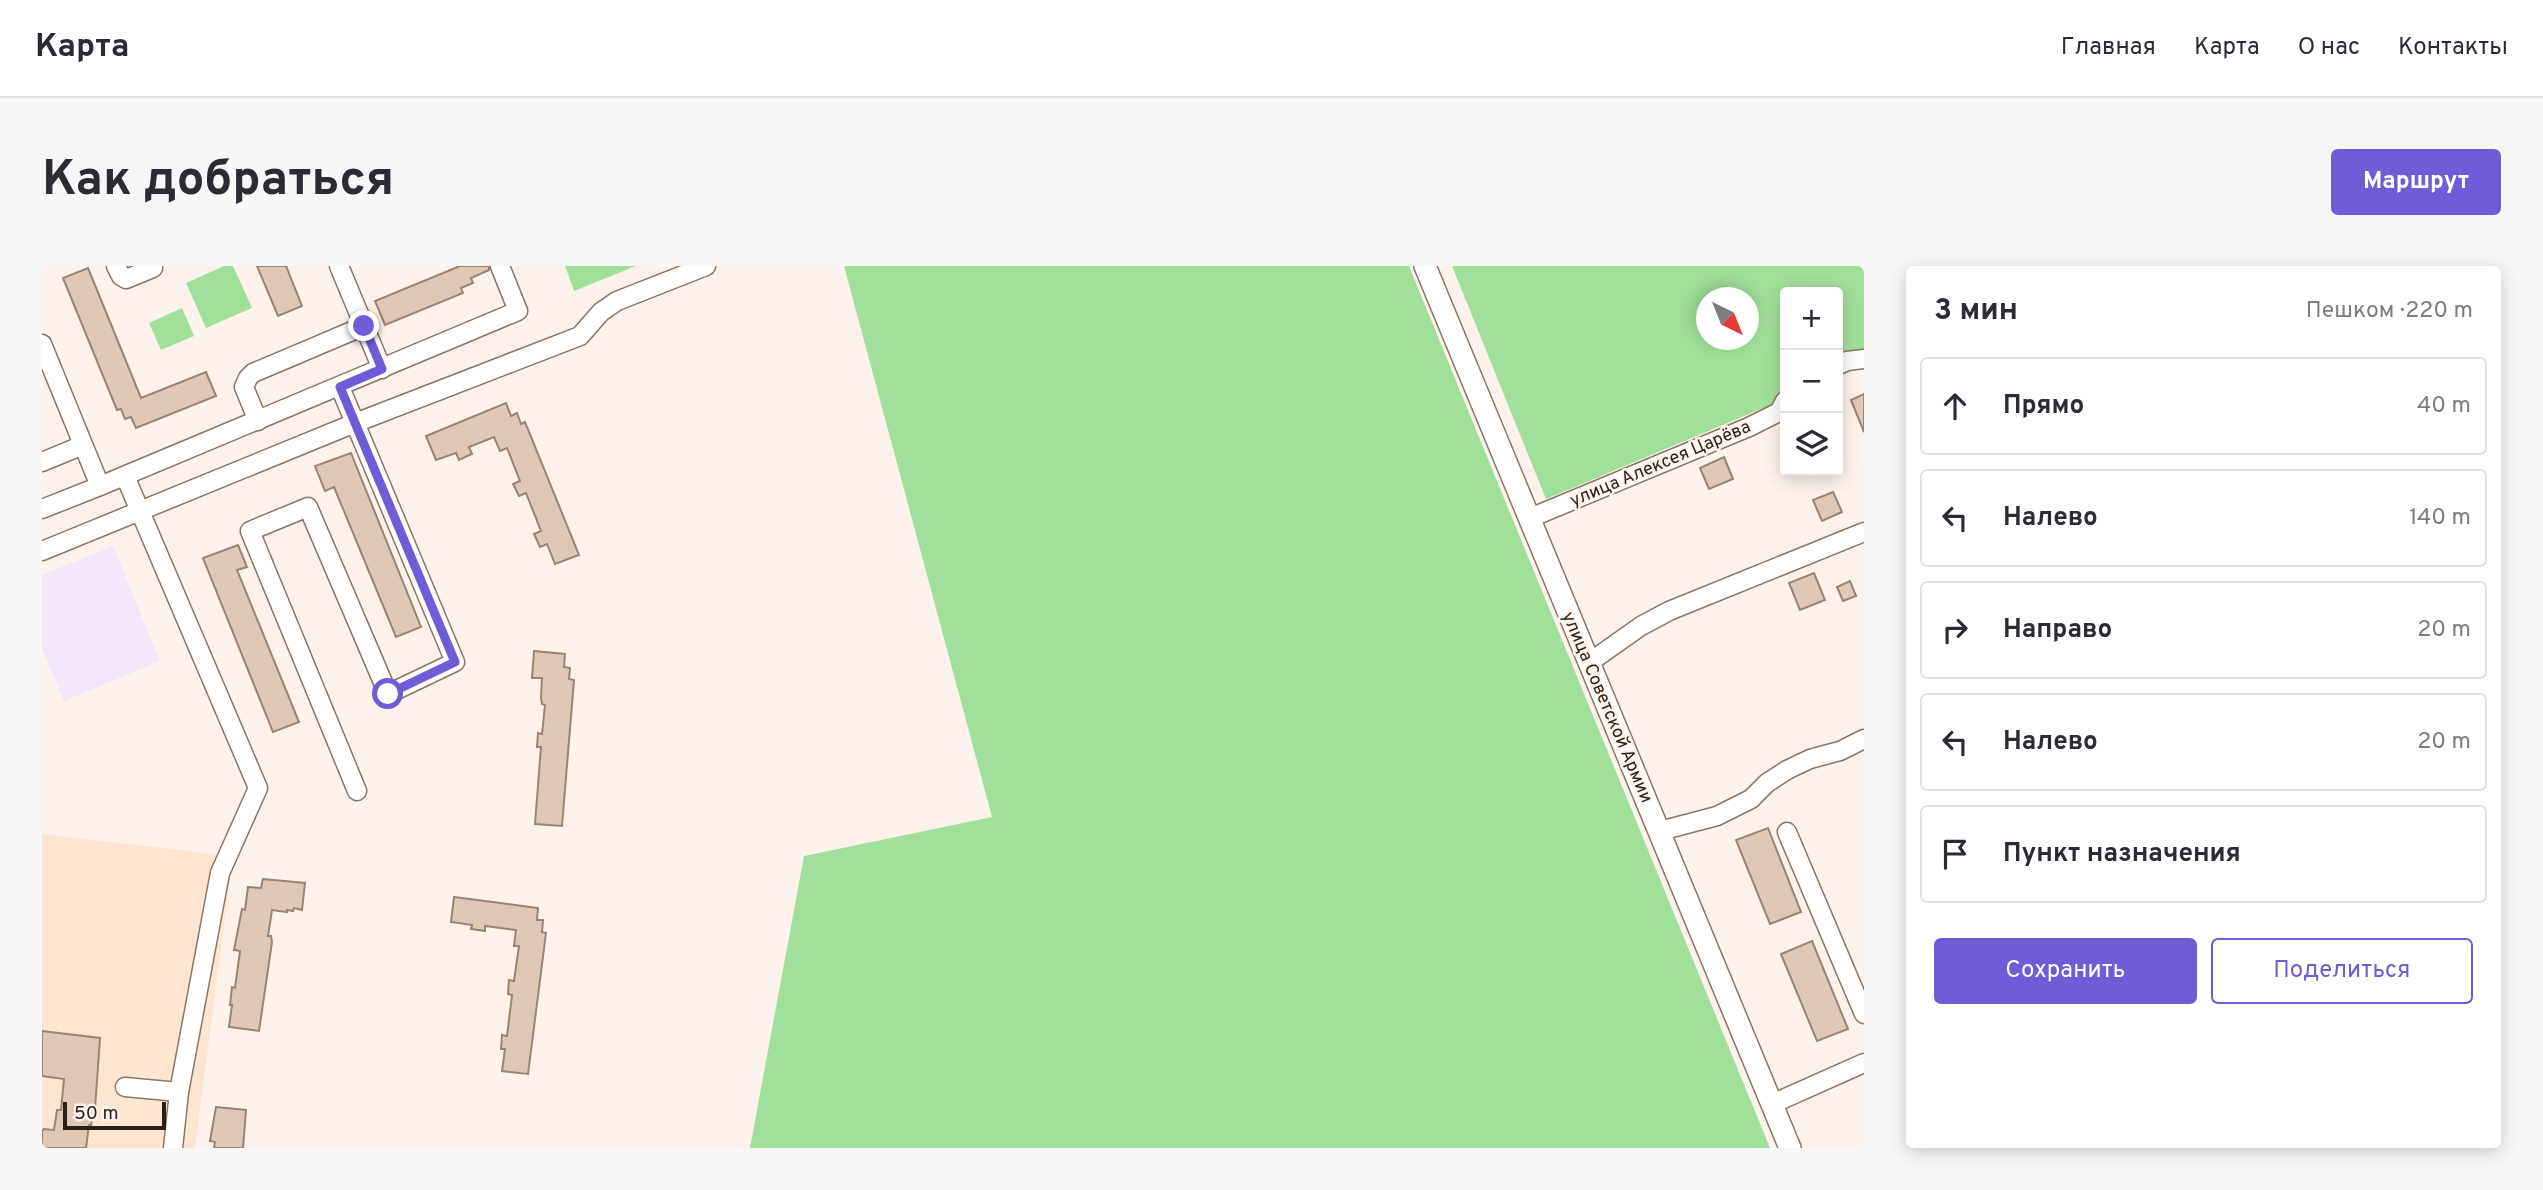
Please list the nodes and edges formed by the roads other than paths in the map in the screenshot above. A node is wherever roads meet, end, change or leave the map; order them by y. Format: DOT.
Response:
graph roads {
  1 [pos="116,266"];
  2 [pos="339,266"];
  3 [pos="500,266"];
  4 [pos="706,266"];
  5 [pos="1425,266"];
  6 [pos="153,268"];
  7 [pos="364,326"];
  8 [pos="42,344"];
  9 [pos="1864,359"];
  10 [pos="1843,363"];
  11 [pos="382,369"];
  12 [pos="340,387"];
  13 [pos="1780,410"];
  14 [pos="258,421"];
  15 [pos="355,423"];
  16 [pos="83,445"];
  17 [pos="42,462"];
  18 [pos="125,476"];
  19 [pos="100,486"];
  20 [pos="42,509"];
  21 [pos="140,511"];
  22 [pos="1530,518"];
  23 [pos="1864,532"];
  24 [pos="42,551"];
  25 [pos="1590,662"];
  26 [pos="1864,739"];
  27 [pos="357,791"];
  28 [pos="1660,831"];
  29 [pos="1787,832"];
  30 [pos="1864,1014"];
  31 [pos="1864,1063"];
  32 [pos="125,1087"];
  33 [pos="179,1092"];
  34 [pos="1772,1104"];
  35 [pos="173,1148"];
  36 [pos="1790,1148"];
  1 -- 6 [label="street"];
  2 -- 7 [label="street"];
  3 -- 11 [label="street"];
  4 -- 15 [label="street"];
  5 -- 22 [label="main road, улица Советской Армии"];
  7 -- 11 [label="street"];
  7 -- 14 [label="street"];
  8 -- 16 [label="street"];
  9 -- 10 [label="street"];
  11 -- 12 [label="street"];
  12 -- 14 [label="street"];
  12 -- 15 [label="street"];
  13 -- 22 [label="street, улица Алексея Царёва"];
  14 -- 18 [label="street"];
  15 -- 21 [label="street"];
  15 -- 27 [label="street"];
  16 -- 17 [label="street"];
  16 -- 19 [label="street"];
  18 -- 19 [label="street"];
  18 -- 21 [label="street"];
  19 -- 20 [label="street"];
  21 -- 24 [label="street"];
  21 -- 33 [label="street"];
  22 -- 25 [label="main road, улица Советской Армии"];
  23 -- 25 [label="street"];
  25 -- 28 [label="main road, улица Советской Армии"];
  26 -- 28 [label="street"];
  28 -- 34 [label="main road, улица Советской Армии"];
  29 -- 30 [label="street"];
  31 -- 34 [label="street"];
  32 -- 33 [label="street"];
  33 -- 35 [label="street"];
  34 -- 36 [label="main road, улица Советской Армии"];
}
